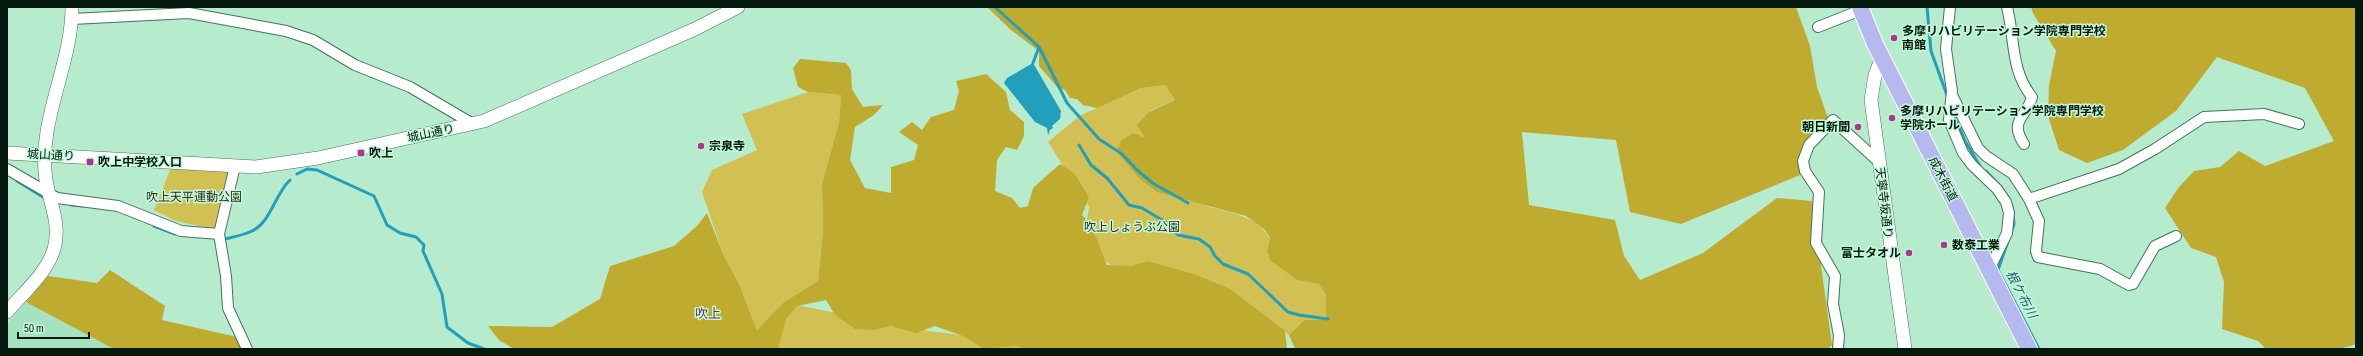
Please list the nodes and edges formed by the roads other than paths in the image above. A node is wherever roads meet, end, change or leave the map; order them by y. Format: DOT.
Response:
graph roads {
  1 [pos="738,7"];
  2 [pos="1950,7"];
  3 [pos="2007,7"];
  4 [pos="1860,8"];
  5 [pos="72,13"];
  6 [pos="1818,27"];
  7 [pos="1882,58"];
  8 [pos="1952,97"];
  9 [pos="473,124"];
  10 [pos="2299,124"];
  11 [pos="2024,144"];
  12 [pos="7,153"];
  13 [pos="46,155"];
  14 [pos="1879,162"];
  15 [pos="235,166"];
  16 [pos="7,168"];
  17 [pos="52,196"];
  18 [pos="2029,199"];
  19 [pos="219,234"];
  20 [pos="2176,236"];
  21 [pos="1989,270"];
  22 [pos="7,312"];
  23 [pos="247,349"];
  24 [pos="1838,349"];
  25 [pos="1905,349"];
  26 [pos="2029,349"];
  1 -- 9 [label="street, 城山通り"];
  2 -- 8 [label="street"];
  3 -- 11 [label="street"];
  4 -- 6 [label="street"];
  4 -- 7 [label="main road, 成木街道"];
  5 -- 9 [label="street"];
  5 -- 13 [label="street"];
  7 -- 14 [label="street, 天寧寺坂通り"];
  7 -- 21 [label="main road, 成木街道"];
  8 -- 18 [label="street"];
  8 -- 21 [label="street"];
  9 -- 15 [label="street, 城山通り"];
  10 -- 18 [label="street"];
  12 -- 13 [label="street, 城山通り"];
  13 -- 15 [label="street, 城山通り"];
  13 -- 17 [label="street"];
  14 -- 24 [label="street"];
  14 -- 25 [label="street, 天寧寺坂通り"];
  15 -- 19 [label="street"];
  16 -- 17 [label="street"];
  17 -- 19 [label="street"];
  17 -- 22 [label="street"];
  18 -- 20 [label="street"];
  19 -- 23 [label="street"];
  21 -- 26 [label="main road, 成木街道"];
}
